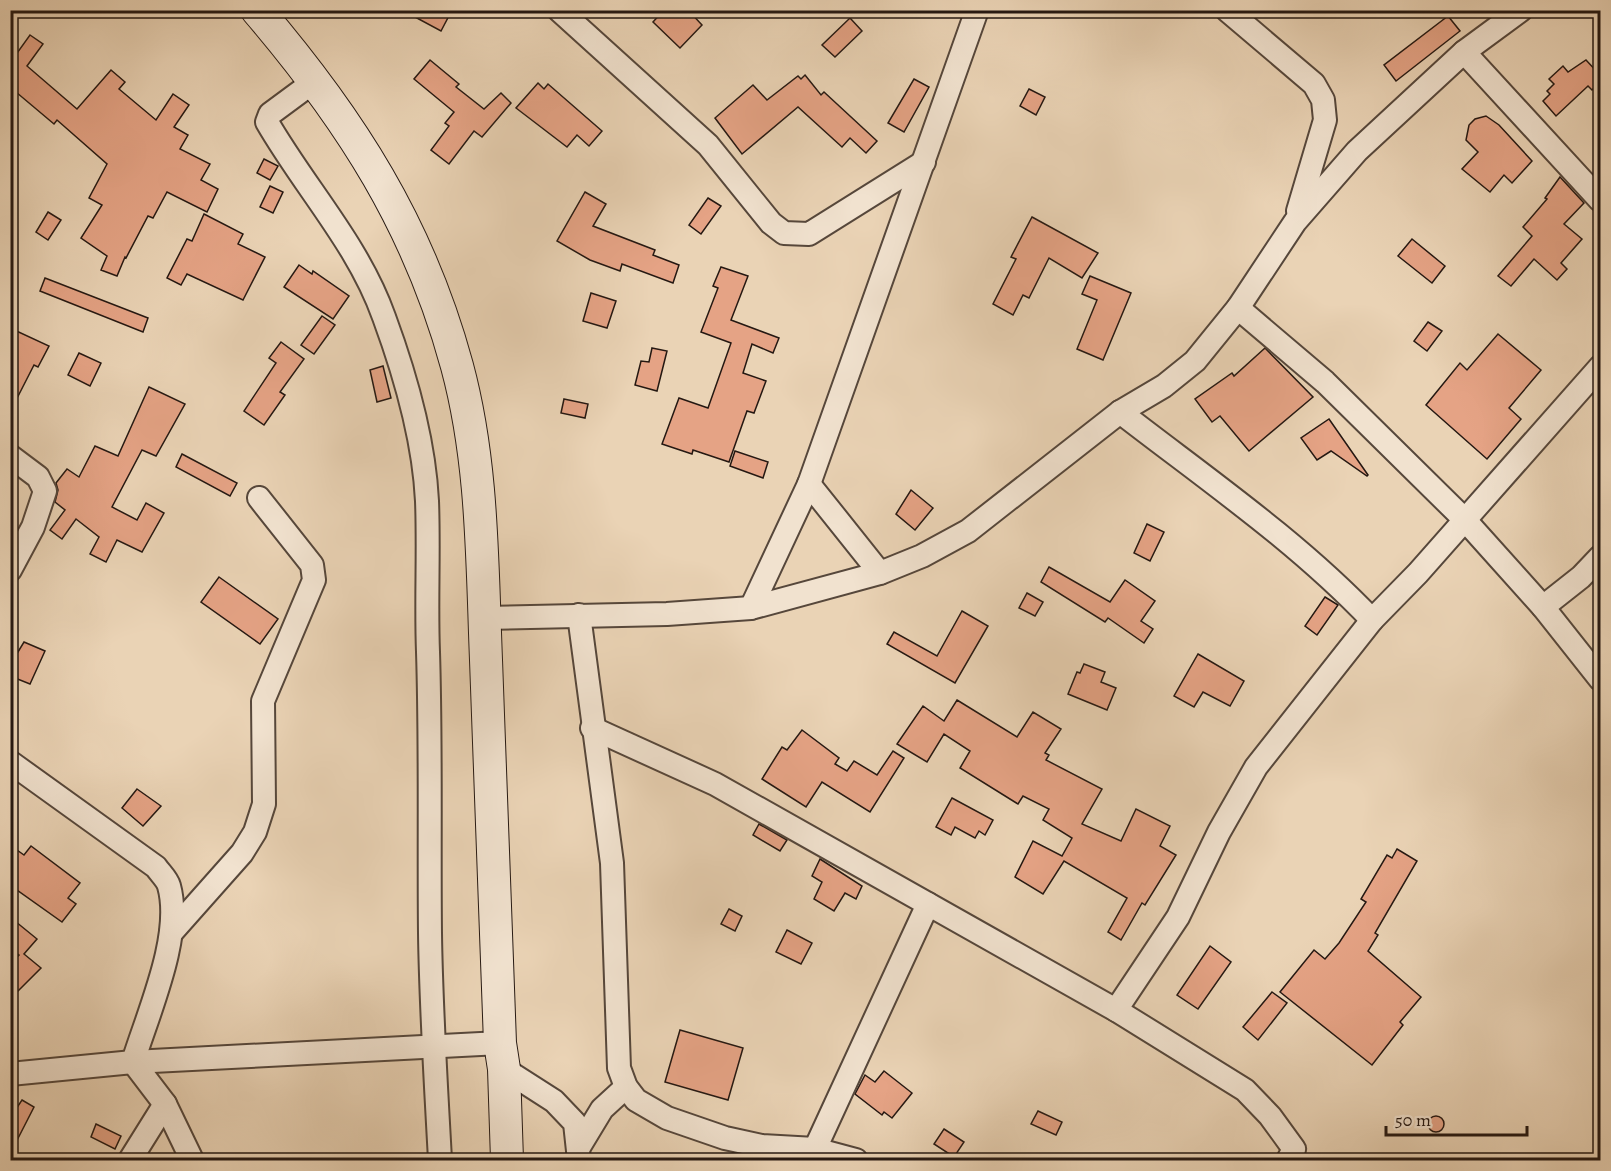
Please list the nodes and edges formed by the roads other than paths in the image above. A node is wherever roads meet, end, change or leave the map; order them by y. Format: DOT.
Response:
graph roads {
  1 [pos="257,10"];
  2 [pos="559,10"];
  3 [pos="977,10"];
  4 [pos="1227,10"];
  5 [pos="1521,10"];
  6 [pos="1464,52"];
  7 [pos="316,80"];
  8 [pos="924,162"];
  9 [pos="1600,200"];
  10 [pos="1295,222"];
  11 [pos="1238,308"];
  12 [pos="1600,368"];
  13 [pos="1120,412"];
  14 [pos="10,456"];
  15 [pos="809,484"];
  16 [pos="259,498"];
  17 [pos="1465,520"];
  18 [pos="1600,557"];
  19 [pos="10,570"];
  20 [pos="880,573"];
  21 [pos="1543,607"];
  22 [pos="751,608"];
  23 [pos="579,615"];
  24 [pos="484,618"];
  25 [pos="1372,620"];
  26 [pos="1600,679"];
  27 [pos="592,728"];
  28 [pos="10,762"];
  29 [pos="928,904"];
  30 [pos="171,933"];
  31 [pos="1116,1010"];
  32 [pos="433,1049"];
  33 [pos="502,1056"];
  34 [pos="133,1062"];
  35 [pos="10,1074"];
  36 [pos="626,1087"];
  37 [pos="165,1104"];
  38 [pos="815,1149"];
  39 [pos="762,1153"];
  40 [pos="579,1154"];
  41 [pos="1296,1157"];
  42 [pos="130,1161"];
  43 [pos="192,1161"];
  44 [pos="440,1161"];
  45 [pos="507,1161"];
  46 [pos="856,1161"];
  1 -- 7 [label="main road"];
  2 -- 8 [label="street"];
  3 -- 8 [label="street"];
  4 -- 10 [label="street"];
  5 -- 6 [label="street"];
  6 -- 9 [label="street"];
  6 -- 10 [label="street"];
  7 -- 24 [label="main road"];
  7 -- 32 [label="street"];
  8 -- 15 [label="street"];
  10 -- 11 [label="street"];
  11 -- 13 [label="street"];
  11 -- 17 [label="street"];
  12 -- 17 [label="street"];
  13 -- 20 [label="street"];
  13 -- 25 [label="street"];
  14 -- 19 [label="street"];
  15 -- 20 [label="street"];
  15 -- 22 [label="street"];
  16 -- 30 [label="street"];
  17 -- 21 [label="street"];
  17 -- 25 [label="street"];
  18 -- 21 [label="street"];
  20 -- 22 [label="street"];
  21 -- 26 [label="street"];
  22 -- 23 [label="street"];
  23 -- 24 [label="street"];
  23 -- 27 [label="street"];
  24 -- 33 [label="main road"];
  25 -- 31 [label="street"];
  27 -- 29 [label="street"];
  27 -- 36 [label="street"];
  28 -- 30 [label="street"];
  29 -- 31 [label="street"];
  29 -- 38 [label="street"];
  30 -- 34 [label="street"];
  31 -- 41 [label="street"];
  32 -- 33 [label="street"];
  32 -- 34 [label="street"];
  32 -- 44 [label="street"];
  33 -- 40 [label="street"];
  33 -- 45 [label="main road"];
  34 -- 35 [label="street"];
  34 -- 37 [label="street"];
  36 -- 39 [label="street"];
  36 -- 40 [label="street"];
  37 -- 42 [label="street"];
  37 -- 43 [label="street"];
  38 -- 39 [label="street"];
  38 -- 46 [label="street"];
}
